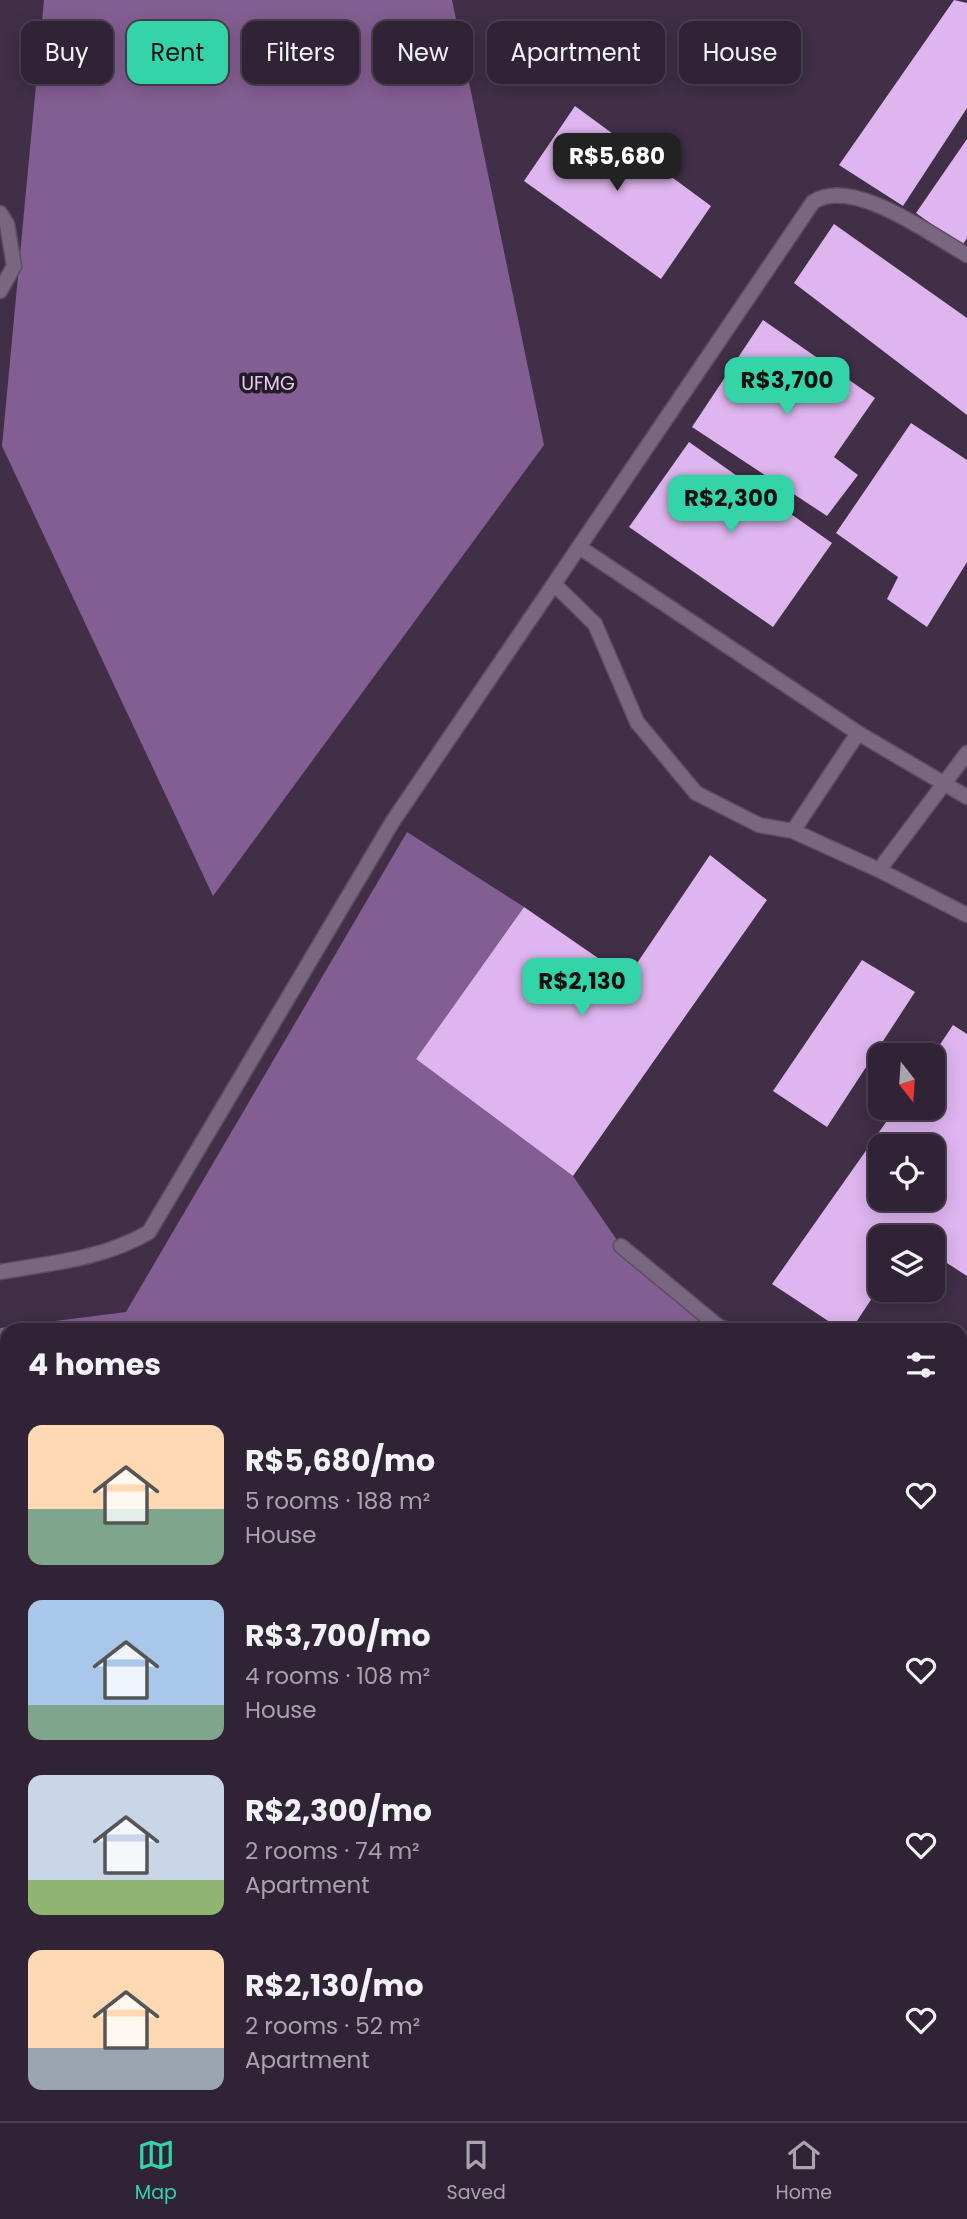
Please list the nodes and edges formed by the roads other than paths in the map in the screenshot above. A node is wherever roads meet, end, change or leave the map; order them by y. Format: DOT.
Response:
graph roads {
  1 [pos="0,213"];
  2 [pos="967,255"];
  3 [pos="0,291"];
  4 [pos="579,547"];
  5 [pos="554,584"];
  6 [pos="858,733"];
  7 [pos="967,753"];
  8 [pos="947,783"];
  9 [pos="967,797"];
  10 [pos="793,831"];
  11 [pos="879,870"];
  12 [pos="967,915"];
  13 [pos="621,1245"];
  14 [pos="0,1272"];
  15 [pos="714,1323"];
  1 -- 3 [label="lane"];
  2 -- 4 [label="lane"];
  4 -- 5 [label="lane"];
  4 -- 6 [label="lane"];
  5 -- 10 [label="lane"];
  5 -- 14 [label="lane"];
  6 -- 8 [label="lane"];
  6 -- 10 [label="lane"];
  7 -- 8 [label="lane"];
  8 -- 9 [label="lane"];
  8 -- 11 [label="lane"];
  10 -- 11 [label="lane"];
  11 -- 12 [label="lane"];
  13 -- 15 [label="lane"];
}
